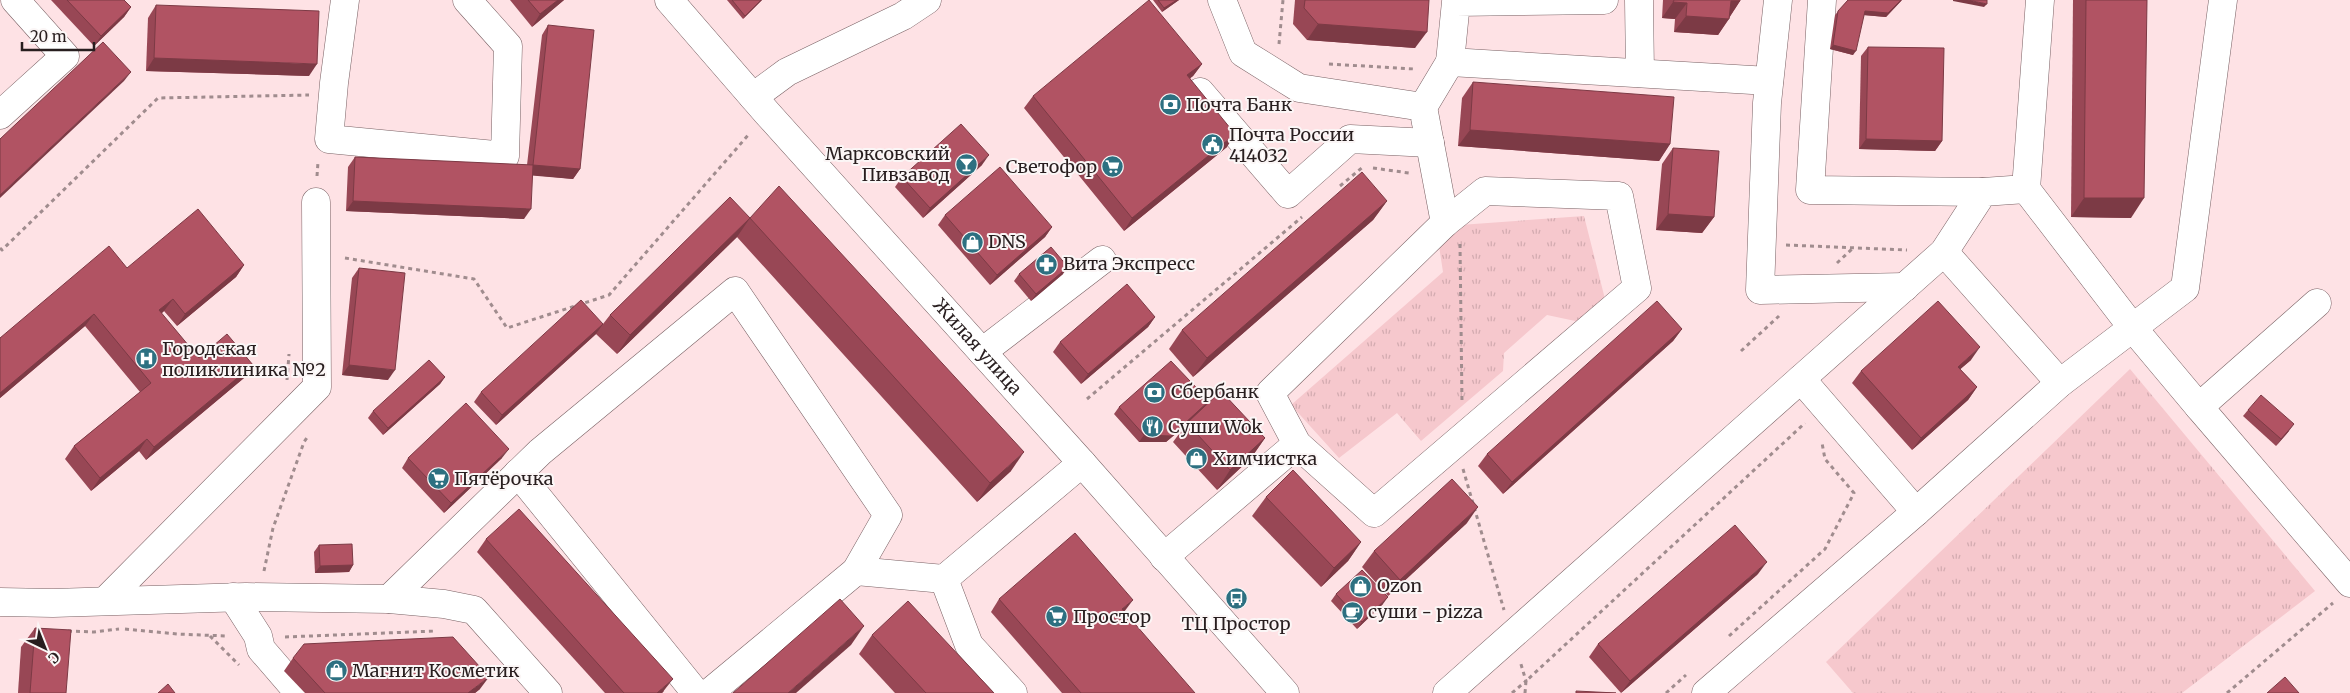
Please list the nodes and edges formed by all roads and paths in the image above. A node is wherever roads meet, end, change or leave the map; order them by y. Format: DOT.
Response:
graph roads {
  1 [pos="15,0"];
  2 [pos="345,0"];
  3 [pos="467,0"];
  4 [pos="669,0"];
  5 [pos="927,0"];
  6 [pos="1222,0"];
  7 [pos="1283,0"];
  8 [pos="1604,0"];
  9 [pos="1639,0"];
  10 [pos="1778,0"];
  11 [pos="1822,0"];
  12 [pos="2040,0"];
  13 [pos="2223,0"];
  14 [pos="1456,1"];
  15 [pos="1279,49"];
  16 [pos="1327,64"];
  17 [pos="1447,68"];
  18 [pos="1640,73"];
  19 [pos="1769,81"];
  20 [pos="1200,92"];
  21 [pos="315,95"];
  22 [pos="760,105"];
  23 [pos="1423,107"];
  24 [pos="0,115"];
  25 [pos="1388,141"];
  26 [pos="1430,143"];
  27 [pos="1336,189"];
  28 [pos="2026,189"];
  29 [pos="1983,192"];
  30 [pos="316,202"];
  31 [pos="1308,212"];
  32 [pos="1451,219"];
  33 [pos="1787,235"];
  34 [pos="0,248"];
  35 [pos="1944,252"];
  36 [pos="344,258"];
  37 [pos="1102,260"];
  38 [pos="1905,286"];
  39 [pos="2317,303"];
  40 [pos="2132,328"];
  41 [pos="289,351"];
  42 [pos="982,352"];
  43 [pos="2060,382"];
  44 [pos="280,386"];
  45 [pos="1807,386"];
  46 [pos="1087,399"];
  47 [pos="2199,407"];
  48 [pos="1463,437"];
  49 [pos="1821,440"];
  50 [pos="1297,444"];
  51 [pos="1082,463"];
  52 [pos="518,473"];
  53 [pos="1916,512"];
  54 [pos="1164,557"];
  55 [pos="856,571"];
  56 [pos="1492,572"];
  57 [pos="944,579"];
  58 [pos="2343,592"];
  59 [pos="233,597"];
  60 [pos="389,599"];
  61 [pos="101,601"];
  62 [pos="0,602"];
  63 [pos="67,631"];
  64 [pos="443,631"];
  65 [pos="94,632"];
  66 [pos="258,636"];
  67 [pos="1724,641"];
  68 [pos="1687,673"];
  69 [pos="1526,682"];
  70 [pos="539,691"];
  71 [pos="299,693"];
  72 [pos="696,693"];
  73 [pos="709,693"];
  74 [pos="1013,693"];
  75 [pos="1285,693"];
  76 [pos="1447,693"];
  77 [pos="1512,693"];
  78 [pos="1525,693"];
  79 [pos="1666,693"];
  80 [pos="1706,693"];
  81 [pos="2227,693"];
  1 -- 24 [label="street"];
  2 -- 3 [label="street"];
  4 -- 22 [label="street, Жилая улица"];
  5 -- 22 [label="street"];
  6 -- 23 [label="street"];
  7 -- 15 [label="path"];
  8 -- 14 [label="street"];
  9 -- 18 [label="street"];
  10 -- 19 [label="street"];
  11 -- 29 [label="street"];
  12 -- 28 [label="street"];
  13 -- 40 [label="street"];
  14 -- 17 [label="street"];
  16 -- 17 [label="path"];
  17 -- 18 [label="street"];
  17 -- 23 [label="street"];
  18 -- 19 [label="street"];
  19 -- 38 [label="street"];
  20 -- 25 [label="street"];
  21 -- 34 [label="path"];
  22 -- 36 [label="path"];
  22 -- 42 [label="street, Жилая улица"];
  23 -- 26 [label="street"];
  25 -- 26 [label="street"];
  25 -- 27 [label="path"];
  26 -- 32 [label="street"];
  28 -- 29 [label="street"];
  28 -- 40 [label="street"];
  29 -- 35 [label="street"];
  30 -- 61 [label="street"];
  31 -- 46 [label="path"];
  32 -- 48 [label="path"];
  32 -- 48 [label="street"];
  32 -- 50 [label="street"];
  33 -- 35 [label="path"];
  35 -- 38 [label="street"];
  35 -- 43 [label="street"];
  37 -- 42 [label="street"];
  38 -- 45 [label="street"];
  39 -- 47 [label="street"];
  40 -- 43 [label="street"];
  40 -- 47 [label="street"];
  41 -- 44 [label="path"];
  42 -- 51 [label="street, Жилая улица"];
  43 -- 53 [label="street"];
  45 -- 53 [label="street"];
  45 -- 69 [label="path"];
  45 -- 76 [label="street"];
  47 -- 58 [label="street"];
  48 -- 50 [label="street"];
  48 -- 56 [label="path"];
  49 -- 67 [label="path"];
  50 -- 54 [label="street"];
  51 -- 54 [label="street, Жилая улица"];
  51 -- 57 [label="street"];
  52 -- 55 [label="street"];
  52 -- 60 [label="street"];
  52 -- 72 [label="street"];
  53 -- 80 [label="street"];
  54 -- 75 [label="street, Жилая улица"];
  55 -- 57 [label="street"];
  55 -- 73 [label="street"];
  57 -- 74 [label="street"];
  58 -- 81 [label="path"];
  59 -- 60 [label="street"];
  59 -- 61 [label="street"];
  59 -- 66 [label="street"];
  60 -- 70 [label="street"];
  61 -- 62 [label="street"];
  61 -- 65 [label="path"];
  63 -- 65 [label="path"];
  64 -- 66 [label="path"];
  65 -- 66 [label="path"];
  66 -- 71 [label="street"];
  68 -- 79 [label="path"];
  69 -- 77 [label="path"];
  69 -- 78 [label="path"];
}
